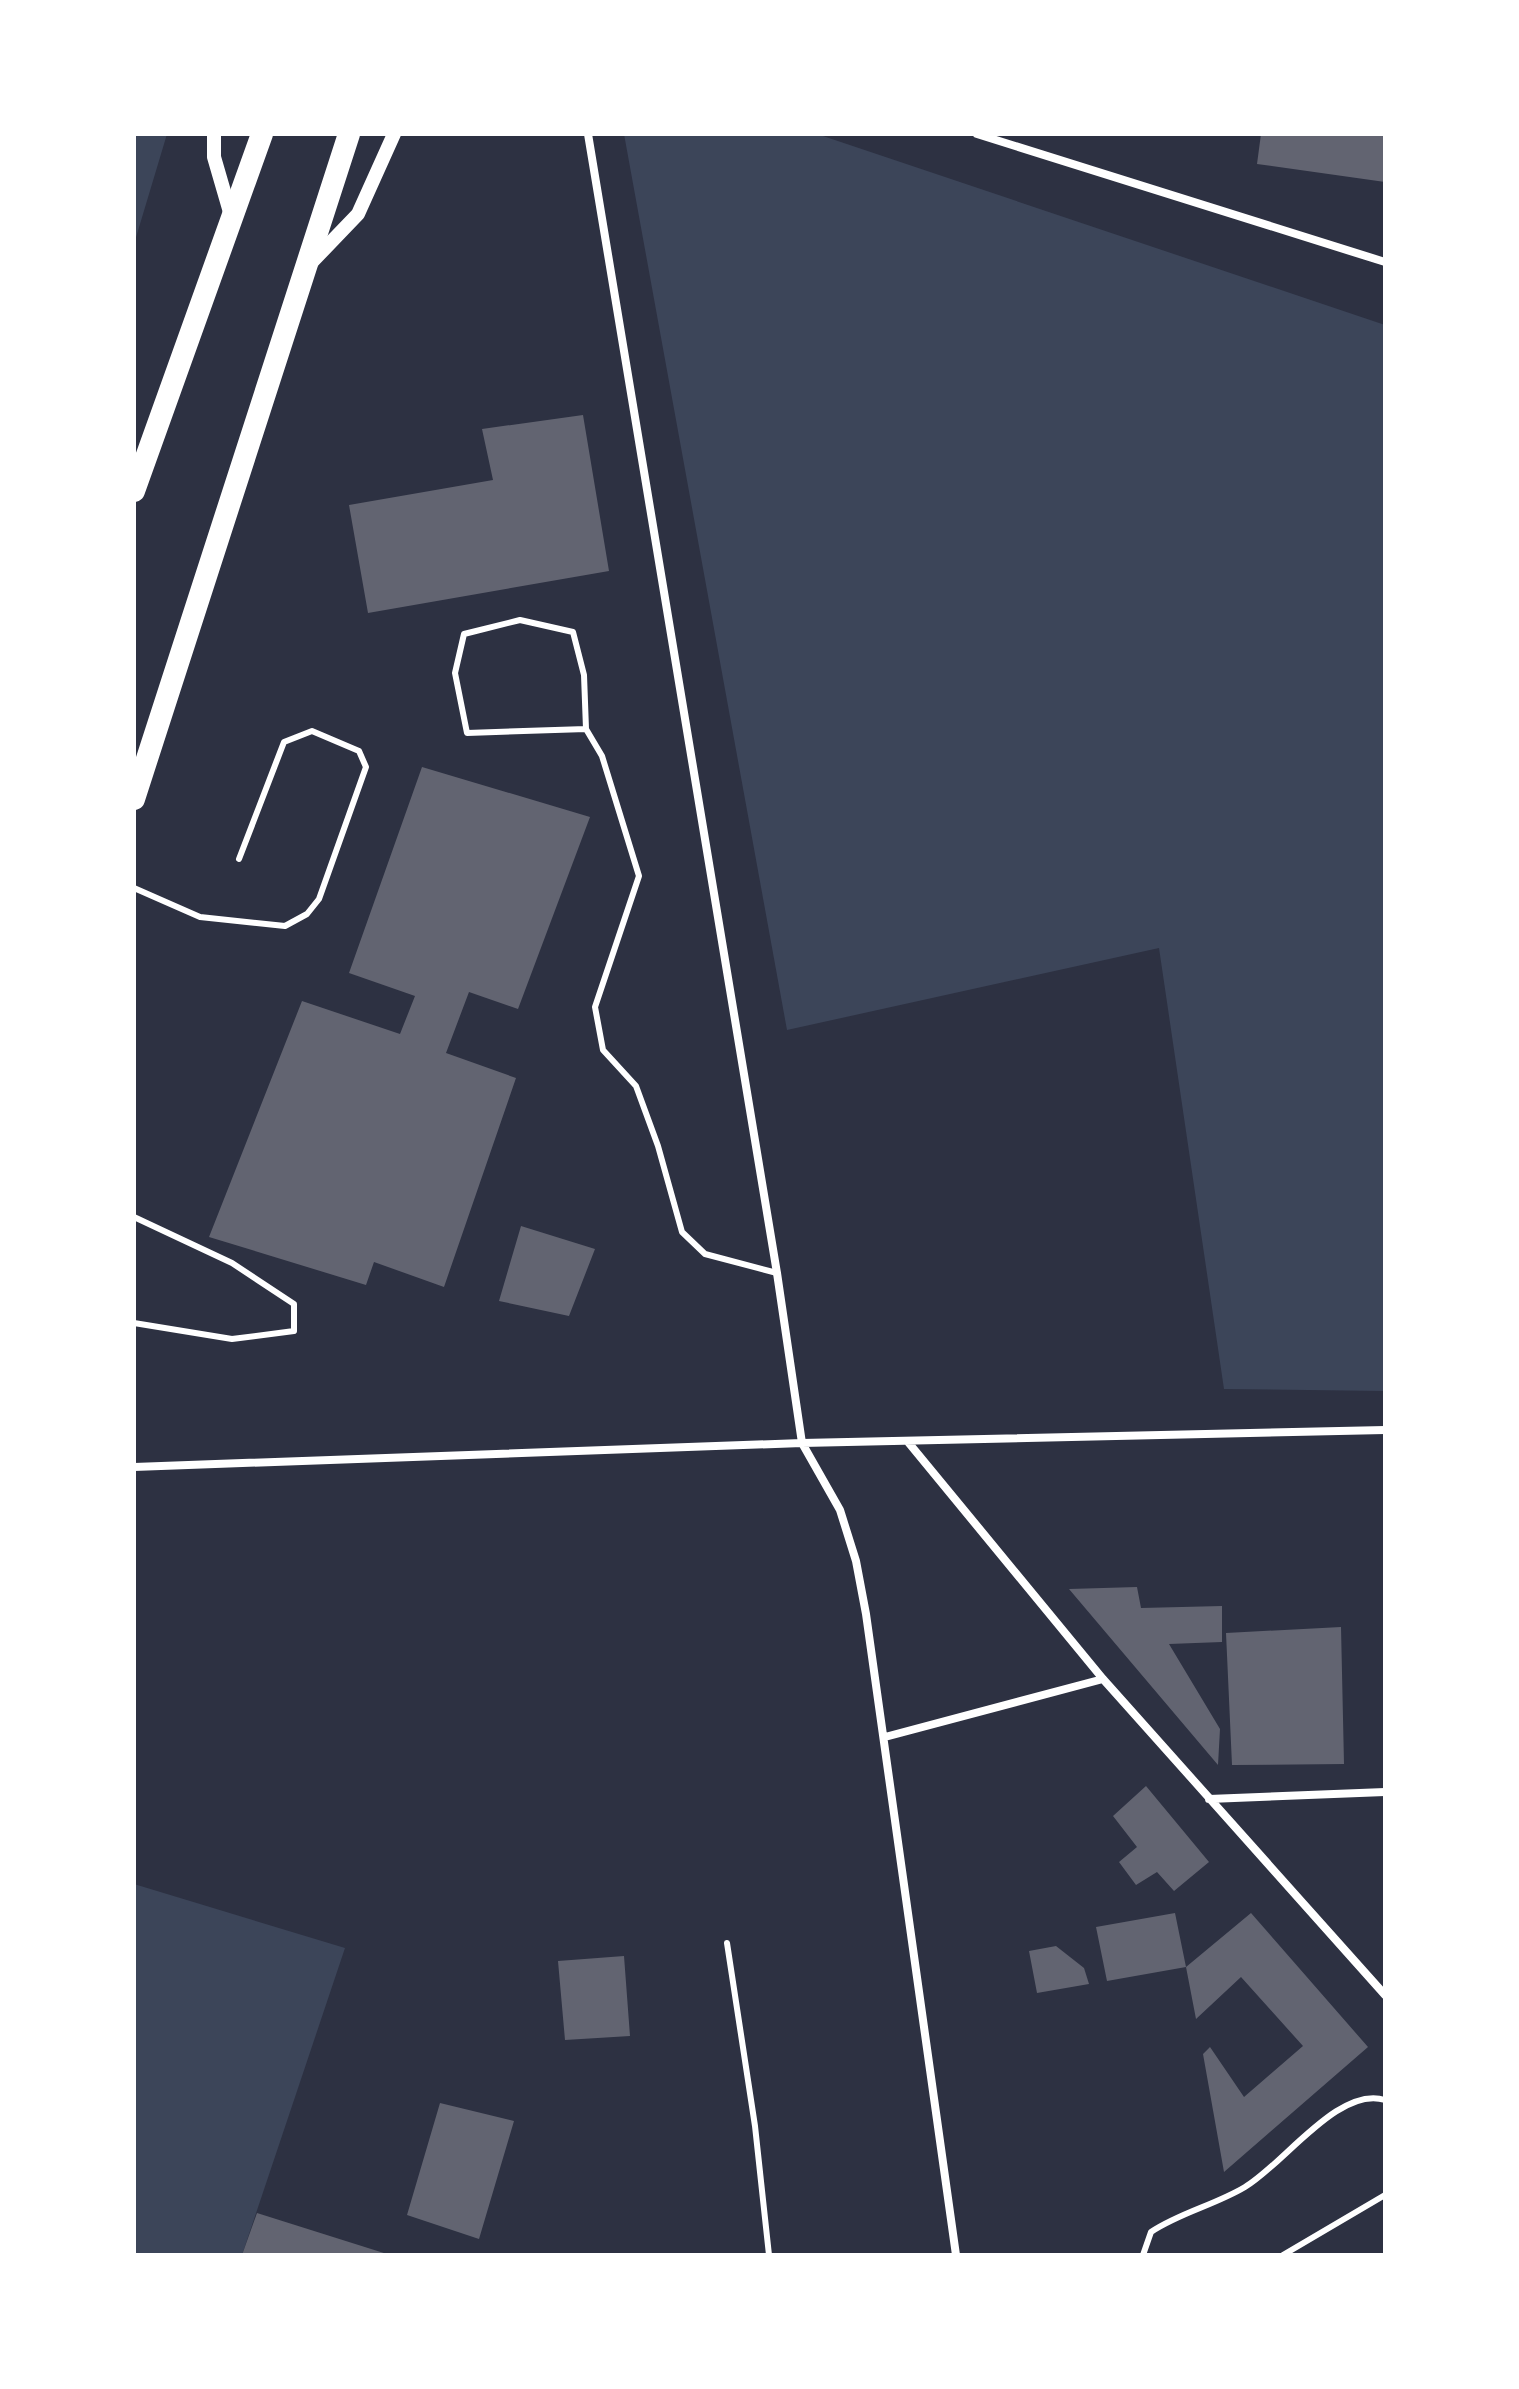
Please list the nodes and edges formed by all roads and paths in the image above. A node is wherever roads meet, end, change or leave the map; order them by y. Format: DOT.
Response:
graph roads {
  1 [pos="214,134"];
  2 [pos="262,134"];
  3 [pos="349,134"];
  4 [pos="394,134"];
  5 [pos="588,134"];
  6 [pos="977,134"];
  7 [pos="232,221"];
  8 [pos="1385,262"];
  9 [pos="302,270"];
  10 [pos="134,491"];
  11 [pos="586,729"];
  12 [pos="134,799"];
  13 [pos="239,859"];
  14 [pos="134,888"];
  15 [pos="134,1217"];
  16 [pos="777,1273"];
  17 [pos="134,1323"];
  18 [pos="1385,1430"];
  19 [pos="908,1442"];
  20 [pos="802,1443"];
  21 [pos="134,1467"];
  22 [pos="1103,1679"];
  23 [pos="885,1737"];
  24 [pos="1385,1792"];
  25 [pos="1209,1799"];
  26 [pos="727,1943"];
  27 [pos="1385,1995"];
  28 [pos="1385,2100"];
  29 [pos="1385,2195"];
  30 [pos="769,2255"];
  31 [pos="956,2255"];
  32 [pos="1143,2255"];
  33 [pos="1283,2255"];
  1 -- 7 [label="street"];
  2 -- 7 [label="highway"];
  3 -- 9 [label="highway"];
  4 -- 9 [label="street"];
  5 -- 16 [label="street"];
  6 -- 8 [label="street"];
  7 -- 10 [label="highway"];
  9 -- 12 [label="highway"];
  11 -- 11 [label="lane"];
  11 -- 16 [label="lane"];
  13 -- 14 [label="lane"];
  15 -- 17 [label="lane"];
  16 -- 20 [label="street"];
  18 -- 19 [label="street"];
  19 -- 20 [label="street"];
  19 -- 22 [label="street"];
  20 -- 21 [label="street"];
  20 -- 23 [label="street"];
  22 -- 23 [label="street"];
  22 -- 25 [label="street"];
  23 -- 31 [label="street"];
  24 -- 25 [label="street"];
  25 -- 27 [label="street"];
  26 -- 30 [label="lane"];
  28 -- 32 [label="lane"];
  29 -- 33 [label="lane"];
}
